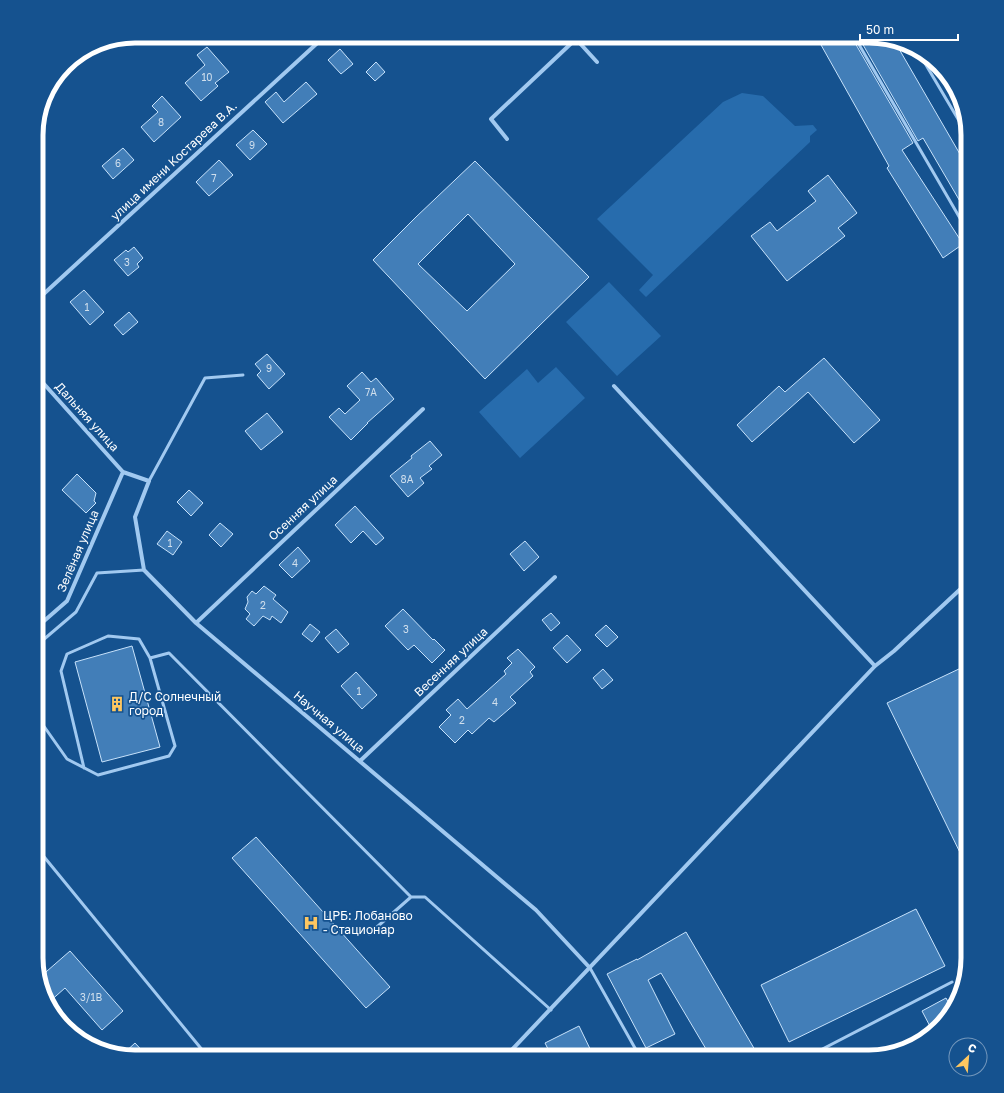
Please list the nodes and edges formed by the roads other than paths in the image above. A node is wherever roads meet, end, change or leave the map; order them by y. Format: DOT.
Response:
graph roads {
  1 [pos="317,43"];
  2 [pos="572,43"];
  3 [pos="583,43"];
  4 [pos="858,43"];
  5 [pos="924,61"];
  6 [pos="597,62"];
  7 [pos="960,122"];
  8 [pos="507,139"];
  9 [pos="961,220"];
  10 [pos="43,295"];
  11 [pos="243,375"];
  12 [pos="43,383"];
  13 [pos="614,386"];
  14 [pos="423,408"];
  15 [pos="123,472"];
  16 [pos="149,481"];
  17 [pos="144,570"];
  18 [pos="556,577"];
  19 [pos="961,589"];
  20 [pos="43,622"];
  21 [pos="196,623"];
  22 [pos="43,640"];
  23 [pos="150,658"];
  24 [pos="874,666"];
  25 [pos="43,724"];
  26 [pos="360,761"];
  27 [pos="84,768"];
  28 [pos="43,856"];
  29 [pos="411,896"];
  30 [pos="369,934"];
  31 [pos="590,968"];
  32 [pos="952,982"];
  33 [pos="550,1010"];
  34 [pos="202,1050"];
  35 [pos="512,1050"];
  36 [pos="636,1050"];
  37 [pos="821,1050"];
  1 -- 10 [label="street, улица имени Костарева В.А."];
  2 -- 8 [label="street"];
  3 -- 6 [label="street"];
  4 -- 9 [label="lane"];
  5 -- 7 [label="lane"];
  11 -- 16 [label="lane"];
  12 -- 15 [label="street, Дальняя улица"];
  13 -- 24 [label="street"];
  14 -- 21 [label="street, Осенняя улица"];
  15 -- 16 [label="street"];
  15 -- 20 [label="street, Зелёная улица"];
  16 -- 17 [label="street"];
  17 -- 21 [label="street, Научная улица"];
  17 -- 22 [label="lane"];
  18 -- 26 [label="street, Весенняя улица"];
  19 -- 24 [label="street"];
  21 -- 26 [label="street, Научная улица"];
  23 -- 27 [label="lane"];
  23 -- 27 [label="lane"];
  23 -- 29 [label="lane"];
  24 -- 31 [label="street"];
  25 -- 27 [label="lane"];
  26 -- 31 [label="street, Научная улица"];
  28 -- 34 [label="lane"];
  29 -- 30 [label="lane"];
  29 -- 33 [label="lane"];
  31 -- 33 [label="street"];
  31 -- 36 [label="lane"];
  32 -- 37 [label="lane"];
  33 -- 35 [label="street"];
}
